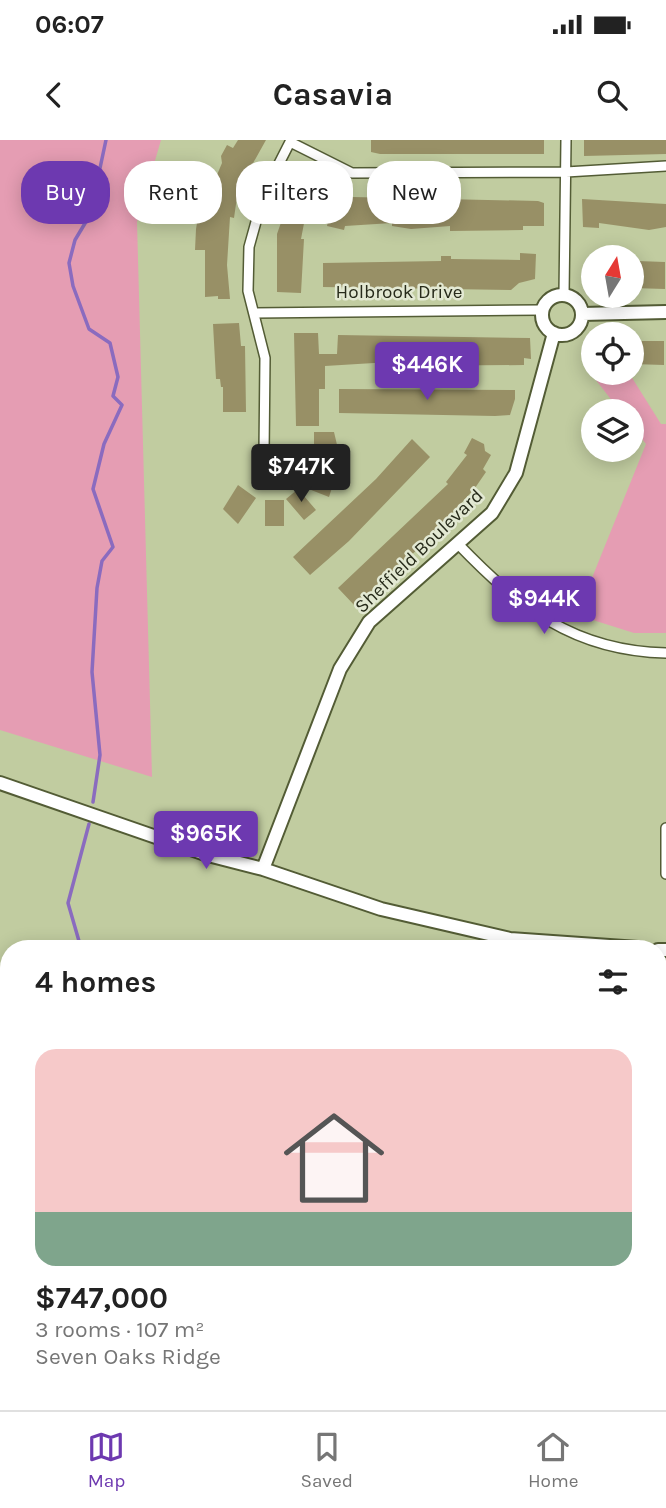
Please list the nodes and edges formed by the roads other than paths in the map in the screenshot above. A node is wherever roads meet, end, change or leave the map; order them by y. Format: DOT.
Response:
graph roads {
  1 [pos="566,140"];
  2 [pos="291,141"];
  3 [pos="666,166"];
  4 [pos="566,173"];
  5 [pos="564,295"];
  6 [pos="542,310"];
  7 [pos="666,312"];
  8 [pos="255,313"];
  9 [pos="582,314"];
  10 [pos="554,333"];
  11 [pos="264,453"];
  12 [pos="458,544"];
  13 [pos="666,653"];
  14 [pos="0,783"];
  15 [pos="666,828"];
  16 [pos="263,869"];
  17 [pos="666,873"];
  18 [pos="524,940"];
  1 -- 4 [label="street"];
  2 -- 4 [label="street"];
  2 -- 8 [label="street"];
  3 -- 4 [label="street"];
  4 -- 5 [label="street"];
  5 -- 6 [label="street"];
  5 -- 9 [label="street"];
  6 -- 8 [label="street, Holbrook Drive"];
  6 -- 10 [label="street"];
  7 -- 9 [label="street"];
  8 -- 11 [label="street"];
  9 -- 10 [label="street"];
  10 -- 12 [label="street, Sheffield Boulevard"];
  12 -- 13 [label="street"];
  12 -- 16 [label="street, Sheffield Boulevard"];
  14 -- 16 [label="street"];
  15 -- 17 [label="street"];
  16 -- 18 [label="street"];
}
